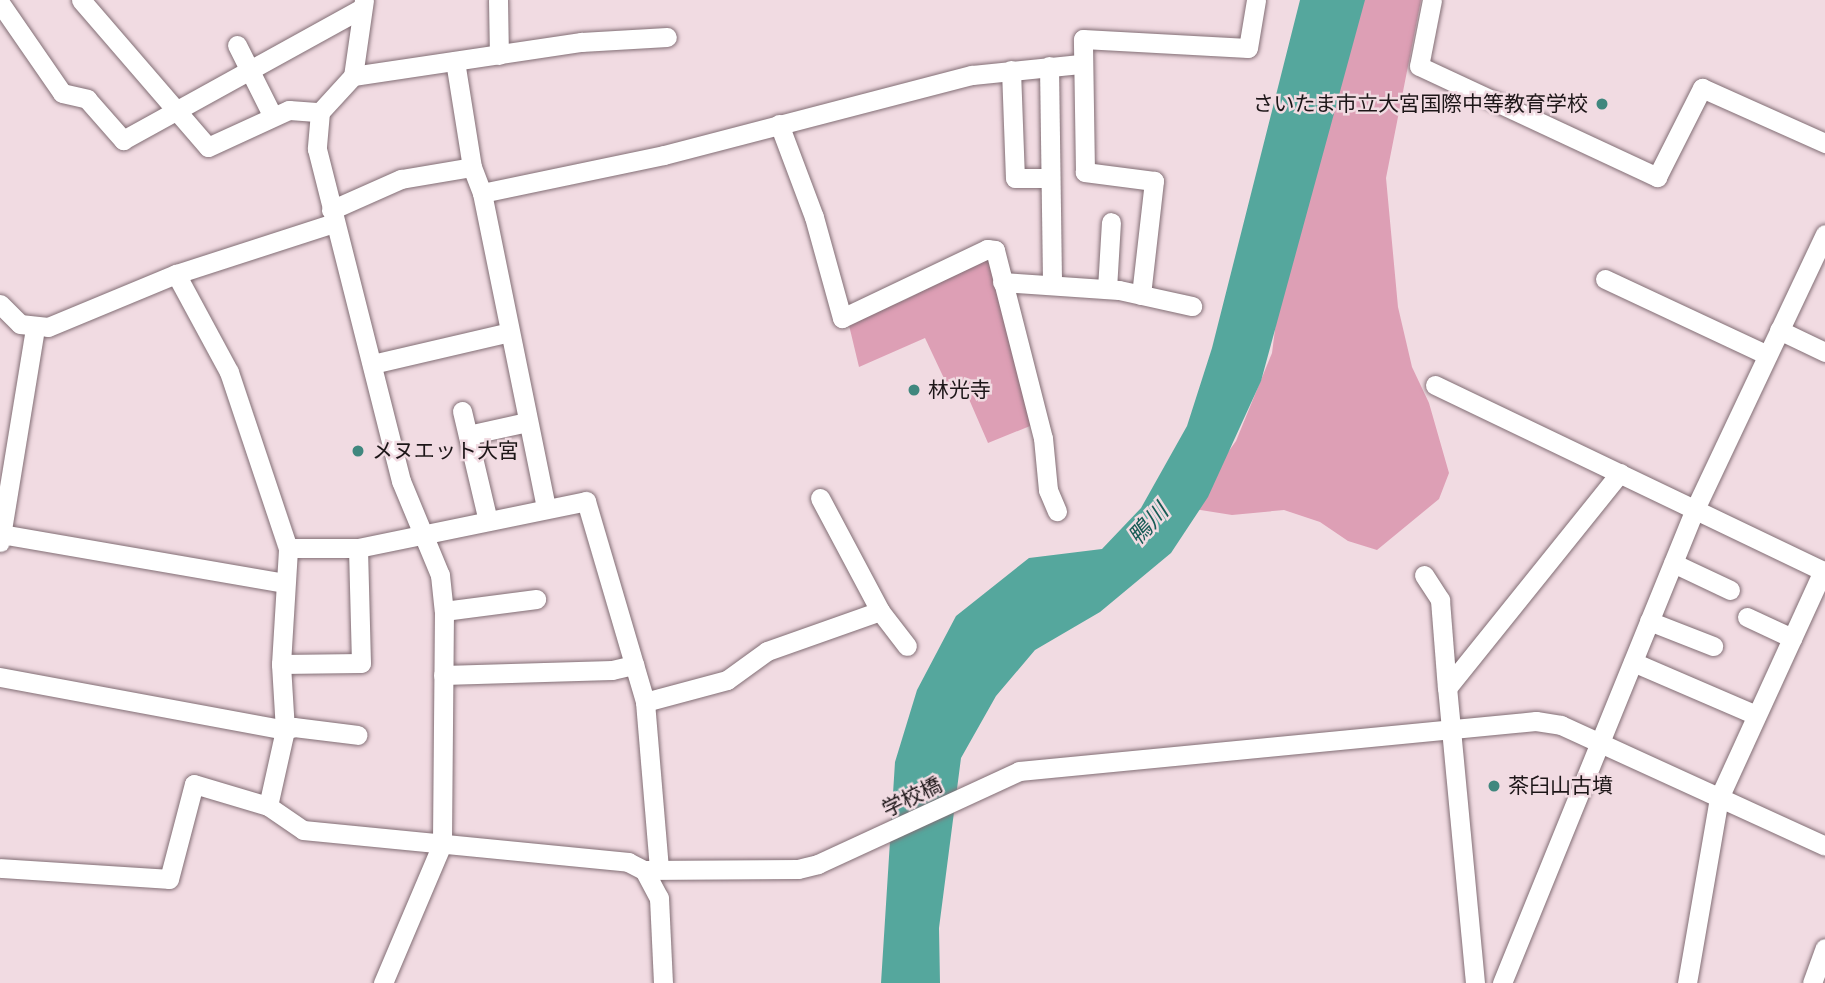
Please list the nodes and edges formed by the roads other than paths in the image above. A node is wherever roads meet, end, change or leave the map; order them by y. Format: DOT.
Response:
graph roads {
  1 [pos="81,0"];
  2 [pos="498,0"];
  3 [pos="1256,0"];
  4 [pos="1432,0"];
  5 [pos="0,3"];
  6 [pos="363,4"];
  7 [pos="667,37"];
  8 [pos="237,45"];
  9 [pos="499,55"];
  10 [pos="455,61"];
  11 [pos="1080,64"];
  12 [pos="1049,66"];
  13 [pos="1011,70"];
  14 [pos="249,71"];
  15 [pos="353,76"];
  16 [pos="176,110"];
  17 [pos="320,113"];
  18 [pos="273,117"];
  19 [pos="779,124"];
  20 [pos="1825,143"];
  21 [pos="472,167"];
  22 [pos="1050,178"];
  23 [pos="482,193"];
  24 [pos="332,216"];
  25 [pos="1111,222"];
  26 [pos="1825,234"];
  27 [pos="176,274"];
  28 [pos="1605,279"];
  29 [pos="1002,282"];
  30 [pos="1052,283"];
  31 [pos="1107,289"];
  32 [pos="1141,295"];
  33 [pos="0,304"];
  34 [pos="1192,306"];
  35 [pos="35,329"];
  36 [pos="1779,330"];
  37 [pos="509,332"];
  38 [pos="1825,352"];
  39 [pos="1767,355"];
  40 [pos="372,364"];
  41 [pos="1435,385"];
  42 [pos="462,411"];
  43 [pos="527,422"];
  44 [pos="468,436"];
  45 [pos="1620,473"];
  46 [pos="820,498"];
  47 [pos="546,508"];
  48 [pos="1695,509"];
  49 [pos="1058,511"];
  50 [pos="488,521"];
  51 [pos="425,536"];
  52 [pos="1,538"];
  53 [pos="288,548"];
  54 [pos="358,548"];
  55 [pos="1673,563"];
  56 [pos="1824,572"];
  57 [pos="1424,575"];
  58 [pos="285,583"];
  59 [pos="1730,590"];
  60 [pos="536,598"];
  61 [pos="444,611"];
  62 [pos="880,611"];
  63 [pos="1747,617"];
  64 [pos="1649,621"];
  65 [pos="1792,638"];
  66 [pos="906,646"];
  67 [pos="1713,646"];
  68 [pos="1633,662"];
  69 [pos="281,664"];
  70 [pos="634,665"];
  71 [pos="443,675"];
  72 [pos="0,677"];
  73 [pos="1447,688"];
  74 [pos="645,702"];
  75 [pos="1756,715"];
  76 [pos="1452,728"];
  77 [pos="285,730"];
  78 [pos="358,735"];
  79 [pos="1600,743"];
  80 [pos="1719,797"];
  81 [pos="268,806"];
  82 [pos="442,844"];
  83 [pos="1825,846"];
  84 [pos="0,868"];
  85 [pos="651,869"];
  86 [pos="1825,948"];
  87 [pos="383,983"];
  88 [pos="663,983"];
  89 [pos="1475,983"];
  90 [pos="1502,983"];
  91 [pos="1687,983"];
  92 [pos="1812,983"];
  1 -- 16 [label="street"];
  2 -- 9 [label="street"];
  3 -- 11 [label="street"];
  4 -- 20 [label="street"];
  5 -- 16 [label="street"];
  6 -- 14 [label="street"];
  6 -- 15 [label="street"];
  7 -- 9 [label="street"];
  8 -- 14 [label="street"];
  9 -- 10 [label="street"];
  10 -- 15 [label="street"];
  10 -- 21 [label="street"];
  11 -- 12 [label="street"];
  11 -- 32 [label="street"];
  12 -- 13 [label="street"];
  12 -- 22 [label="street"];
  13 -- 19 [label="street"];
  13 -- 22 [label="street"];
  14 -- 16 [label="street"];
  14 -- 18 [label="street"];
  15 -- 17 [label="street"];
  16 -- 18 [label="street"];
  17 -- 18 [label="street"];
  17 -- 24 [label="street"];
  19 -- 23 [label="street"];
  19 -- 29 [label="street"];
  21 -- 23 [label="street"];
  21 -- 24 [label="street"];
  22 -- 30 [label="street"];
  23 -- 37 [label="street"];
  24 -- 27 [label="street"];
  24 -- 40 [label="street"];
  25 -- 31 [label="street"];
  26 -- 36 [label="street"];
  27 -- 35 [label="street"];
  27 -- 53 [label="street"];
  28 -- 39 [label="street"];
  29 -- 30 [label="street"];
  29 -- 49 [label="street"];
  30 -- 31 [label="street"];
  31 -- 32 [label="street"];
  32 -- 34 [label="street"];
  33 -- 35 [label="street"];
  35 -- 52 [label="street"];
  36 -- 38 [label="street"];
  36 -- 39 [label="street"];
  37 -- 40 [label="street"];
  37 -- 43 [label="street"];
  39 -- 48 [label="street"];
  40 -- 51 [label="street"];
  41 -- 45 [label="street"];
  42 -- 44 [label="street"];
  43 -- 44 [label="street"];
  43 -- 47 [label="street"];
  44 -- 50 [label="street"];
  45 -- 48 [label="street"];
  45 -- 73 [label="street"];
  46 -- 62 [label="street"];
  47 -- 50 [label="street"];
  47 -- 70 [label="street"];
  48 -- 55 [label="street"];
  48 -- 56 [label="street"];
  50 -- 51 [label="street"];
  51 -- 54 [label="street"];
  51 -- 61 [label="street"];
  52 -- 58 [label="street"];
  53 -- 54 [label="street"];
  53 -- 58 [label="street"];
  54 -- 69 [label="street"];
  55 -- 59 [label="street"];
  55 -- 64 [label="street"];
  56 -- 65 [label="street"];
  57 -- 73 [label="street"];
  58 -- 69 [label="street"];
  60 -- 61 [label="street"];
  61 -- 71 [label="street"];
  62 -- 66 [label="street"];
  62 -- 74 [label="street"];
  63 -- 65 [label="street"];
  64 -- 67 [label="street"];
  64 -- 68 [label="street"];
  65 -- 75 [label="street"];
  68 -- 75 [label="street"];
  68 -- 79 [label="street"];
  69 -- 77 [label="street"];
  70 -- 71 [label="street"];
  70 -- 74 [label="street"];
  71 -- 82 [label="street"];
  72 -- 77 [label="street"];
  73 -- 76 [label="street"];
  74 -- 85 [label="street"];
  75 -- 80 [label="street"];
  76 -- 79 [label="street, 学校橋"];
  76 -- 85 [label="street, 学校橋"];
  76 -- 89 [label="street"];
  77 -- 78 [label="street"];
  77 -- 81 [label="street"];
  79 -- 80 [label="street, 学校橋"];
  79 -- 90 [label="street"];
  80 -- 83 [label="street, 学校橋"];
  80 -- 91 [label="street"];
  81 -- 82 [label="street, 学校橋"];
  81 -- 84 [label="street, 学校橋"];
  82 -- 85 [label="street, 学校橋"];
  82 -- 87 [label="street"];
  85 -- 88 [label="street"];
  86 -- 92 [label="street"];
}
